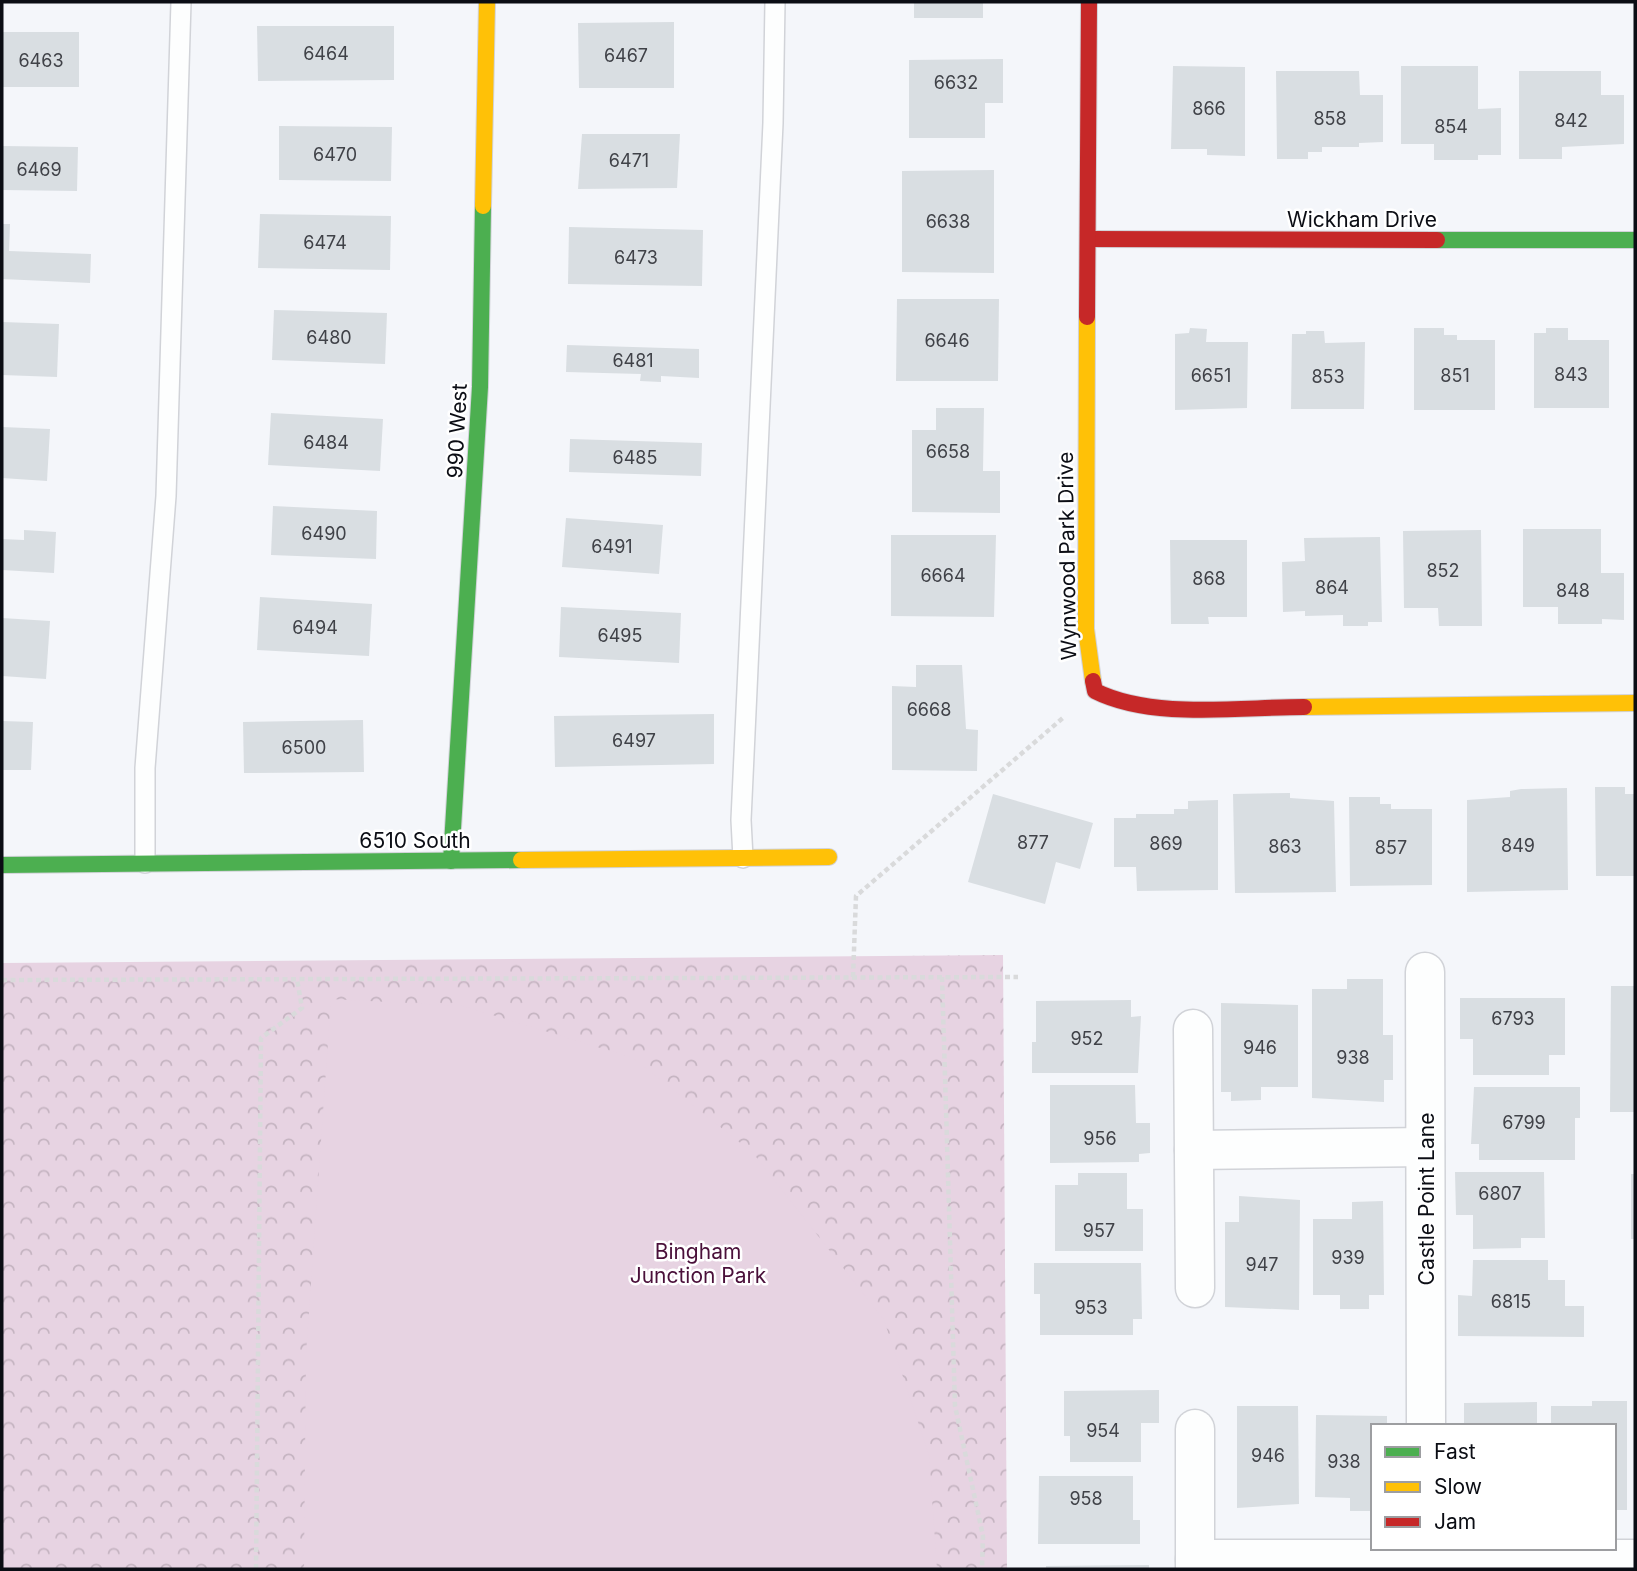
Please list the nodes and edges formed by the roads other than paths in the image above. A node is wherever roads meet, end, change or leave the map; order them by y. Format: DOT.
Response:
graph roads {
  1 [pos="181,2"];
  2 [pos="487,2"];
  3 [pos="775,2"];
  4 [pos="1089,2"];
  5 [pos="1088,239"];
  6 [pos="1635,240"];
  7 [pos="1635,703"];
  8 [pos="829,857"];
  9 [pos="743,858"];
  10 [pos="450,861"];
  11 [pos="145,863"];
  12 [pos="2,864"];
  13 [pos="1425,972"];
  14 [pos="1194,1029"];
  15 [pos="1425,1147"];
  16 [pos="1194,1150"];
  17 [pos="1195,1288"];
  18 [pos="1426,1424"];
  19 [pos="1195,1429"];
  20 [pos="1426,1554"];
  21 [pos="1635,1559"];
  22 [pos="1195,1564"];
  1 -- 11 [label="lane"];
  2 -- 10 [label="street, 990 West"];
  3 -- 9 [label="lane"];
  4 -- 5 [label="street, Wynwood Park Drive"];
  5 -- 6 [label="street, Wickham Drive"];
  5 -- 7 [label="street, Wynwood Park Drive"];
  8 -- 9 [label="street, 6510 South"];
  9 -- 10 [label="street, 6510 South"];
  10 -- 11 [label="street, 6510 South"];
  11 -- 12 [label="street, 6510 South"];
  13 -- 15 [label="street, Castle Point Lane"];
  14 -- 16 [label="street"];
  15 -- 16 [label="street"];
  15 -- 18 [label="street, Castle Point Lane"];
  16 -- 17 [label="street"];
  19 -- 22 [label="street"];
  20 -- 21 [label="street"];
  20 -- 22 [label="street"];
}
